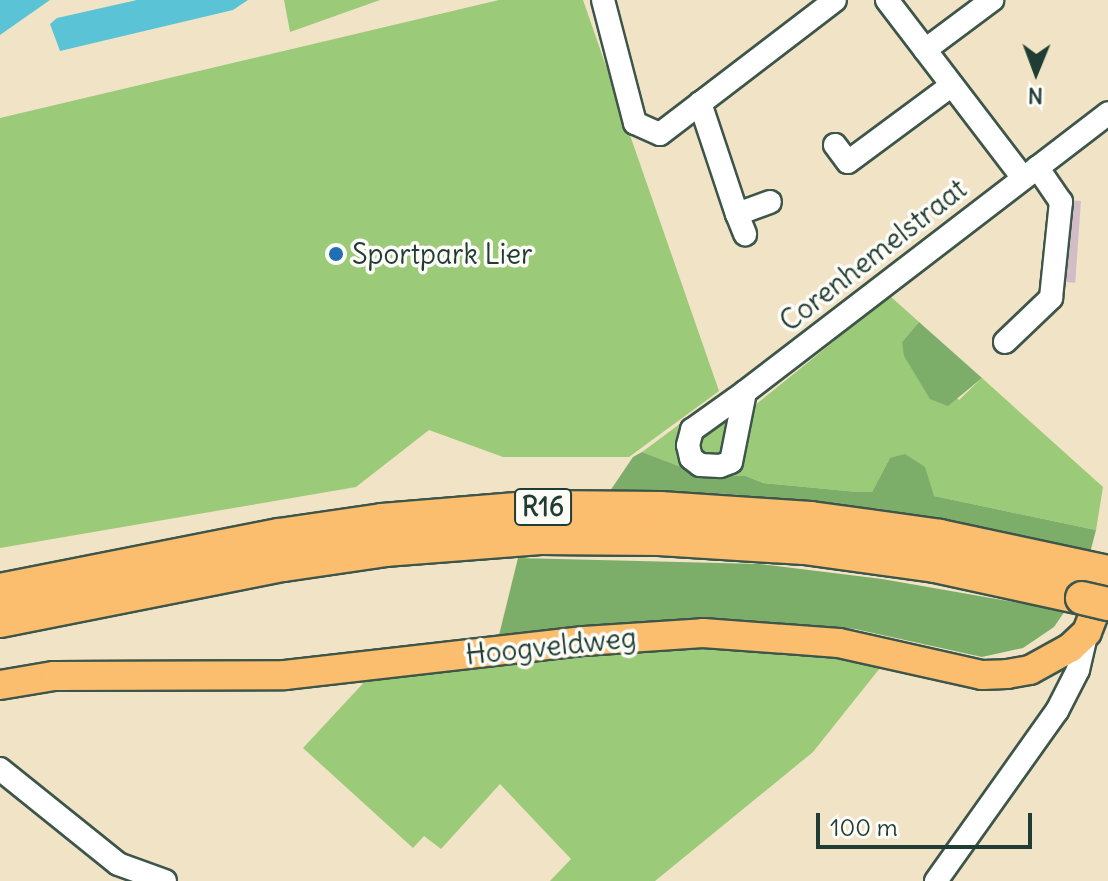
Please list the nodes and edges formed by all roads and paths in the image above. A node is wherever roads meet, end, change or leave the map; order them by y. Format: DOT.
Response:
graph roads {
  1 [pos="603,0"];
  2 [pos="835,0"];
  3 [pos="887,0"];
  4 [pos="992,0"];
  5 [pos="925,50"];
  6 [pos="952,85"];
  7 [pos="700,103"];
  8 [pos="1108,113"];
  9 [pos="835,145"];
  10 [pos="1030,172"];
  11 [pos="770,202"];
  12 [pos="1005,342"];
  13 [pos="745,392"];
  14 [pos="1099,584"];
  15 [pos="0,590"];
  16 [pos="0,621"];
  17 [pos="1087,632"];
  18 [pos="1043,664"];
  19 [pos="0,685"];
  20 [pos="1061,705"];
  21 [pos="0,769"];
  22 [pos="153,879"];
  23 [pos="936,881"];
  1 -- 7 [label="street"];
  2 -- 7 [label="street"];
  3 -- 5 [label="street"];
  4 -- 5 [label="street"];
  5 -- 6 [label="street"];
  6 -- 9 [label="street"];
  6 -- 10 [label="street"];
  7 -- 11 [label="street"];
  8 -- 10 [label="street, Corenhemelstraat"];
  10 -- 12 [label="street"];
  10 -- 13 [label="street, Corenhemelstraat"];
  14 -- 15 [label="highway, R16"];
  14 -- 16 [label="highway, R16"];
  14 -- 17 [label="main road"];
  17 -- 18 [label="main road, Hoogveldweg"];
  17 -- 20 [label="street"];
  18 -- 19 [label="main road, Hoogveldweg"];
  18 -- 20 [label="street"];
  20 -- 23 [label="street"];
  21 -- 22 [label="street"];
}
